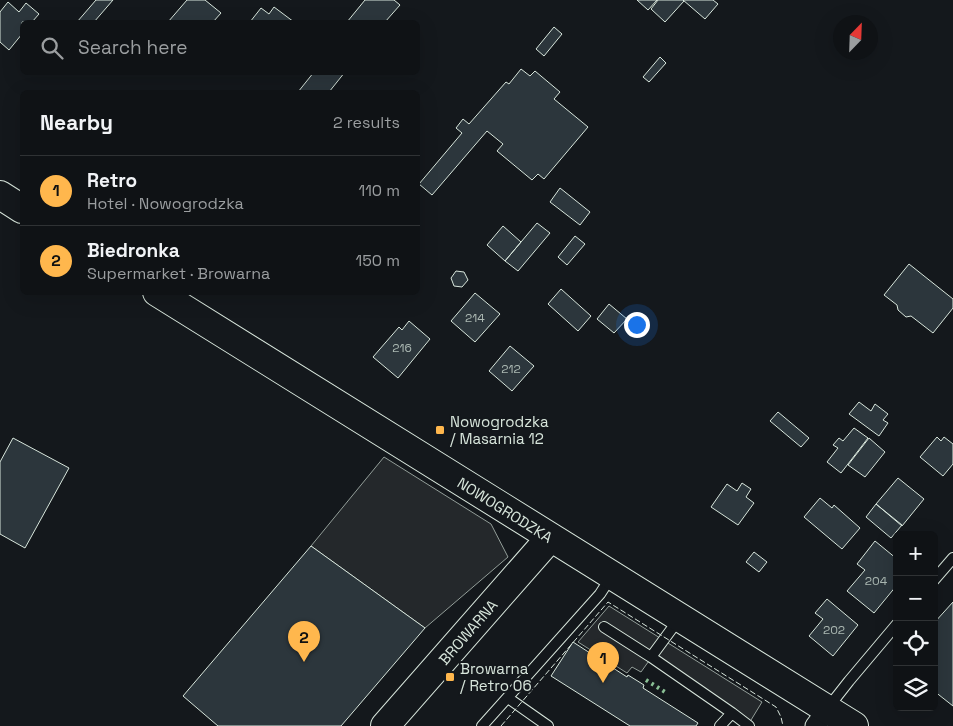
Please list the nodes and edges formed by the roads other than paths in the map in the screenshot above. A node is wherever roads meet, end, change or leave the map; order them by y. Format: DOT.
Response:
graph roads {
  1 [pos="0,194"];
  2 [pos="20,207"];
  3 [pos="162,295"];
  4 [pos="550,538"];
  5 [pos="953,558"];
  6 [pos="612,576"];
  7 [pos="937,576"];
  8 [pos="680,619"];
  9 [pos="604,628"];
  10 [pos="893,629"];
  11 [pos="651,658"];
  12 [pos="508,698"];
  13 [pos="732,713"];
  14 [pos="821,718"];
  15 [pos="385,726"];
  16 [pos="482,726"];
  17 [pos="548,726"];
  18 [pos="720,726"];
  19 [pos="749,726"];
  20 [pos="854,726"];
  1 -- 2 [label="main road"];
  3 -- 4 [label="main road, NOWOGRODZKA"];
  4 -- 6 [label="main road, NOWOGRODZKA"];
  4 -- 15 [label="main road, BROWARNA"];
  5 -- 7 [label="lane"];
  6 -- 8 [label="main road, NOWOGRODZKA"];
  6 -- 12 [label="lane"];
  8 -- 11 [label="lane"];
  8 -- 14 [label="main road, NOWOGRODZKA"];
  9 -- 11 [label="lane"];
  10 -- 14 [label="lane"];
  11 -- 13 [label="lane"];
  12 -- 16 [label="lane"];
  12 -- 17 [label="lane"];
  13 -- 18 [label="lane"];
  13 -- 19 [label="lane"];
  14 -- 20 [label="main road, NOWOGRODZKA"];
}
